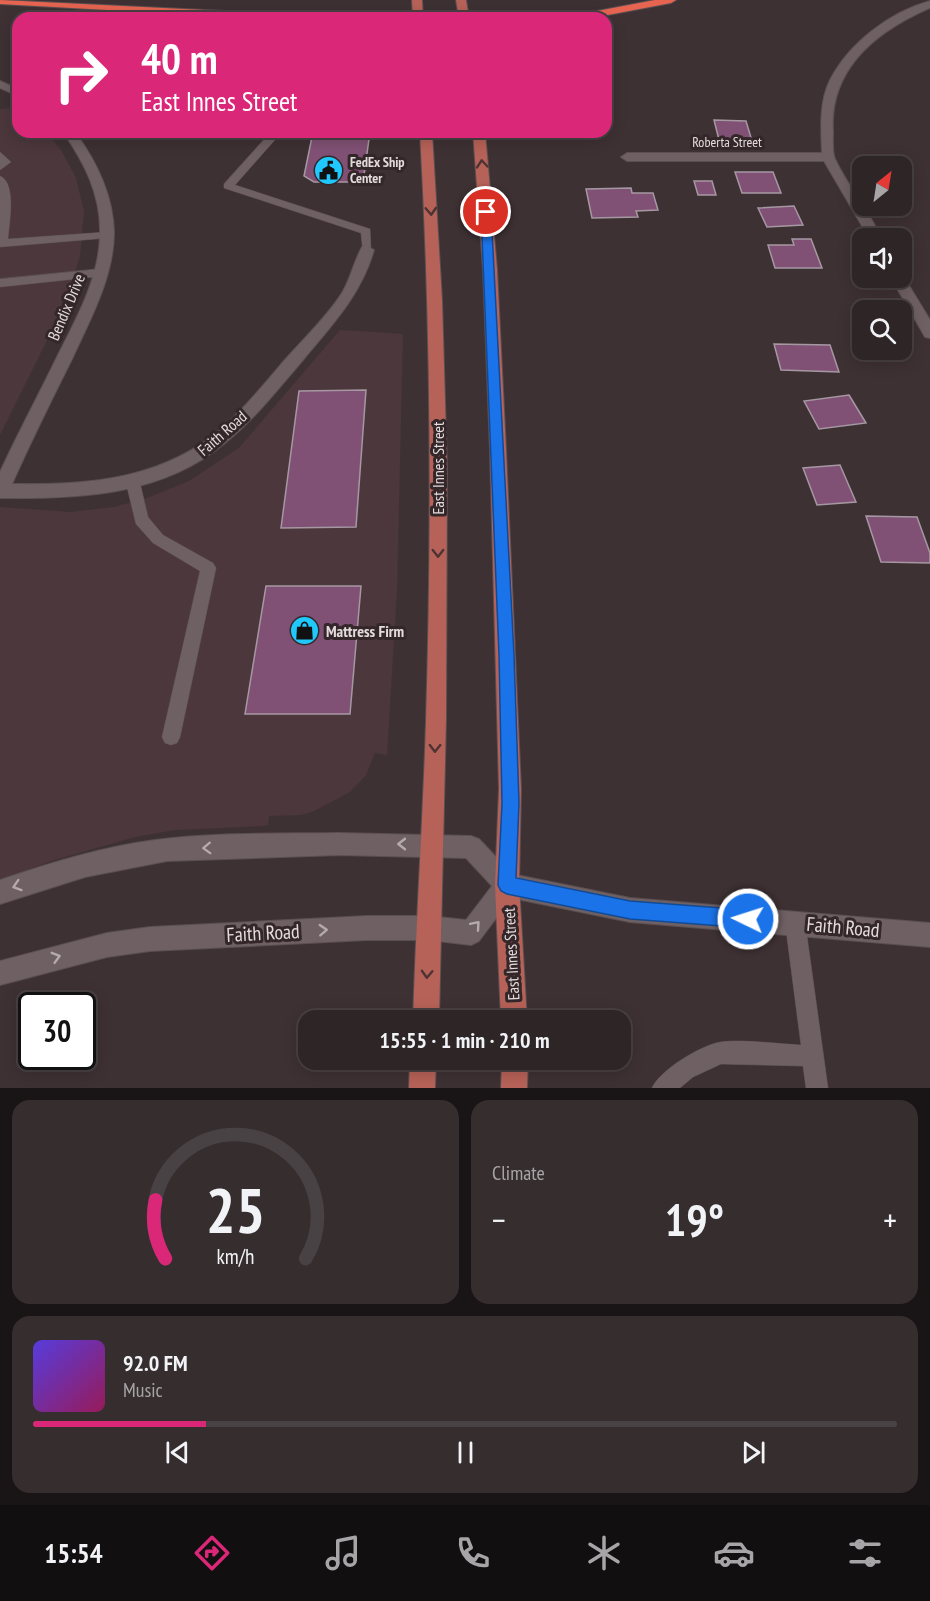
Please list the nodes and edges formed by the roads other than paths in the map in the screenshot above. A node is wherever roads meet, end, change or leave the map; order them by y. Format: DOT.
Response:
graph roads {
  1 [pos="671,0"];
  2 [pos="0,1"];
  3 [pos="930,4"];
  4 [pos="198,12"];
  5 [pos="608,12"];
  6 [pos="73,138"];
  7 [pos="271,138"];
  8 [pos="426,138"];
  9 [pos="479,138"];
  10 [pos="0,155"];
  11 [pos="627,157"];
  12 [pos="828,157"];
  13 [pos="0,167"];
  14 [pos="0,179"];
  15 [pos="869,228"];
  16 [pos="107,235"];
  17 [pos="1,243"];
  18 [pos="368,250"];
  19 [pos="99,273"];
  20 [pos="1,285"];
  21 [pos="904,288"];
  22 [pos="930,333"];
  23 [pos="133,483"];
  24 [pos="0,491"];
  25 [pos="171,737"];
  26 [pos="433,844"];
  27 [pos="507,885"];
  28 [pos="0,892"];
  29 [pos="795,922"];
  30 [pos="429,928"];
  31 [pos="930,935"];
  32 [pos="0,973"];
  33 [pos="426,1010"];
  34 [pos="513,1010"];
  35 [pos="813,1056"];
  36 [pos="423,1070"];
  37 [pos="514,1070"];
  38 [pos="422,1088"];
  39 [pos="514,1088"];
  40 [pos="663,1088"];
  41 [pos="817,1088"];
  1 -- 5 [label="highway"];
  2 -- 4 [label="highway"];
  3 -- 12 [label="street"];
  6 -- 16 [label="street, Bendix Drive"];
  7 -- 18 [label="lane"];
  8 -- 26 [label="main road, East Innes Street, one-way"];
  27 -- 9 [label="main road, East Innes Street, one-way"];
  10 -- 13 [label="lane"];
  11 -- 12 [label="street, Roberta Street"];
  12 -- 15 [label="street"];
  14 -- 17 [label="lane"];
  16 -- 17 [label="lane"];
  16 -- 19 [label="street, Bendix Drive"];
  18 -- 23 [label="street, Faith Road"];
  19 -- 20 [label="lane"];
  19 -- 24 [label="street, Bendix Drive"];
  21 -- 22 [label="street"];
  23 -- 24 [label="street, Faith Road"];
  23 -- 25 [label="lane"];
  26 -- 27 [label="street"];
  26 -- 28 [label="street, one-way"];
  26 -- 30 [label="main road, East Innes Street"];
  27 -- 29 [label="street, Faith Road"];
  30 -- 27 [label="street, Faith Road, one-way"];
  27 -- 34 [label="main road, East Innes Street"];
  29 -- 31 [label="street, Faith Road"];
  29 -- 35 [label="lane"];
  32 -- 30 [label="street, Faith Road, one-way"];
  30 -- 33 [label="main road, East Innes Street, one-way"];
  35 -- 40 [label="lane"];
  35 -- 41 [label="lane"];
  36 -- 38 [label="main road"];
  37 -- 39 [label="main road"];
}
